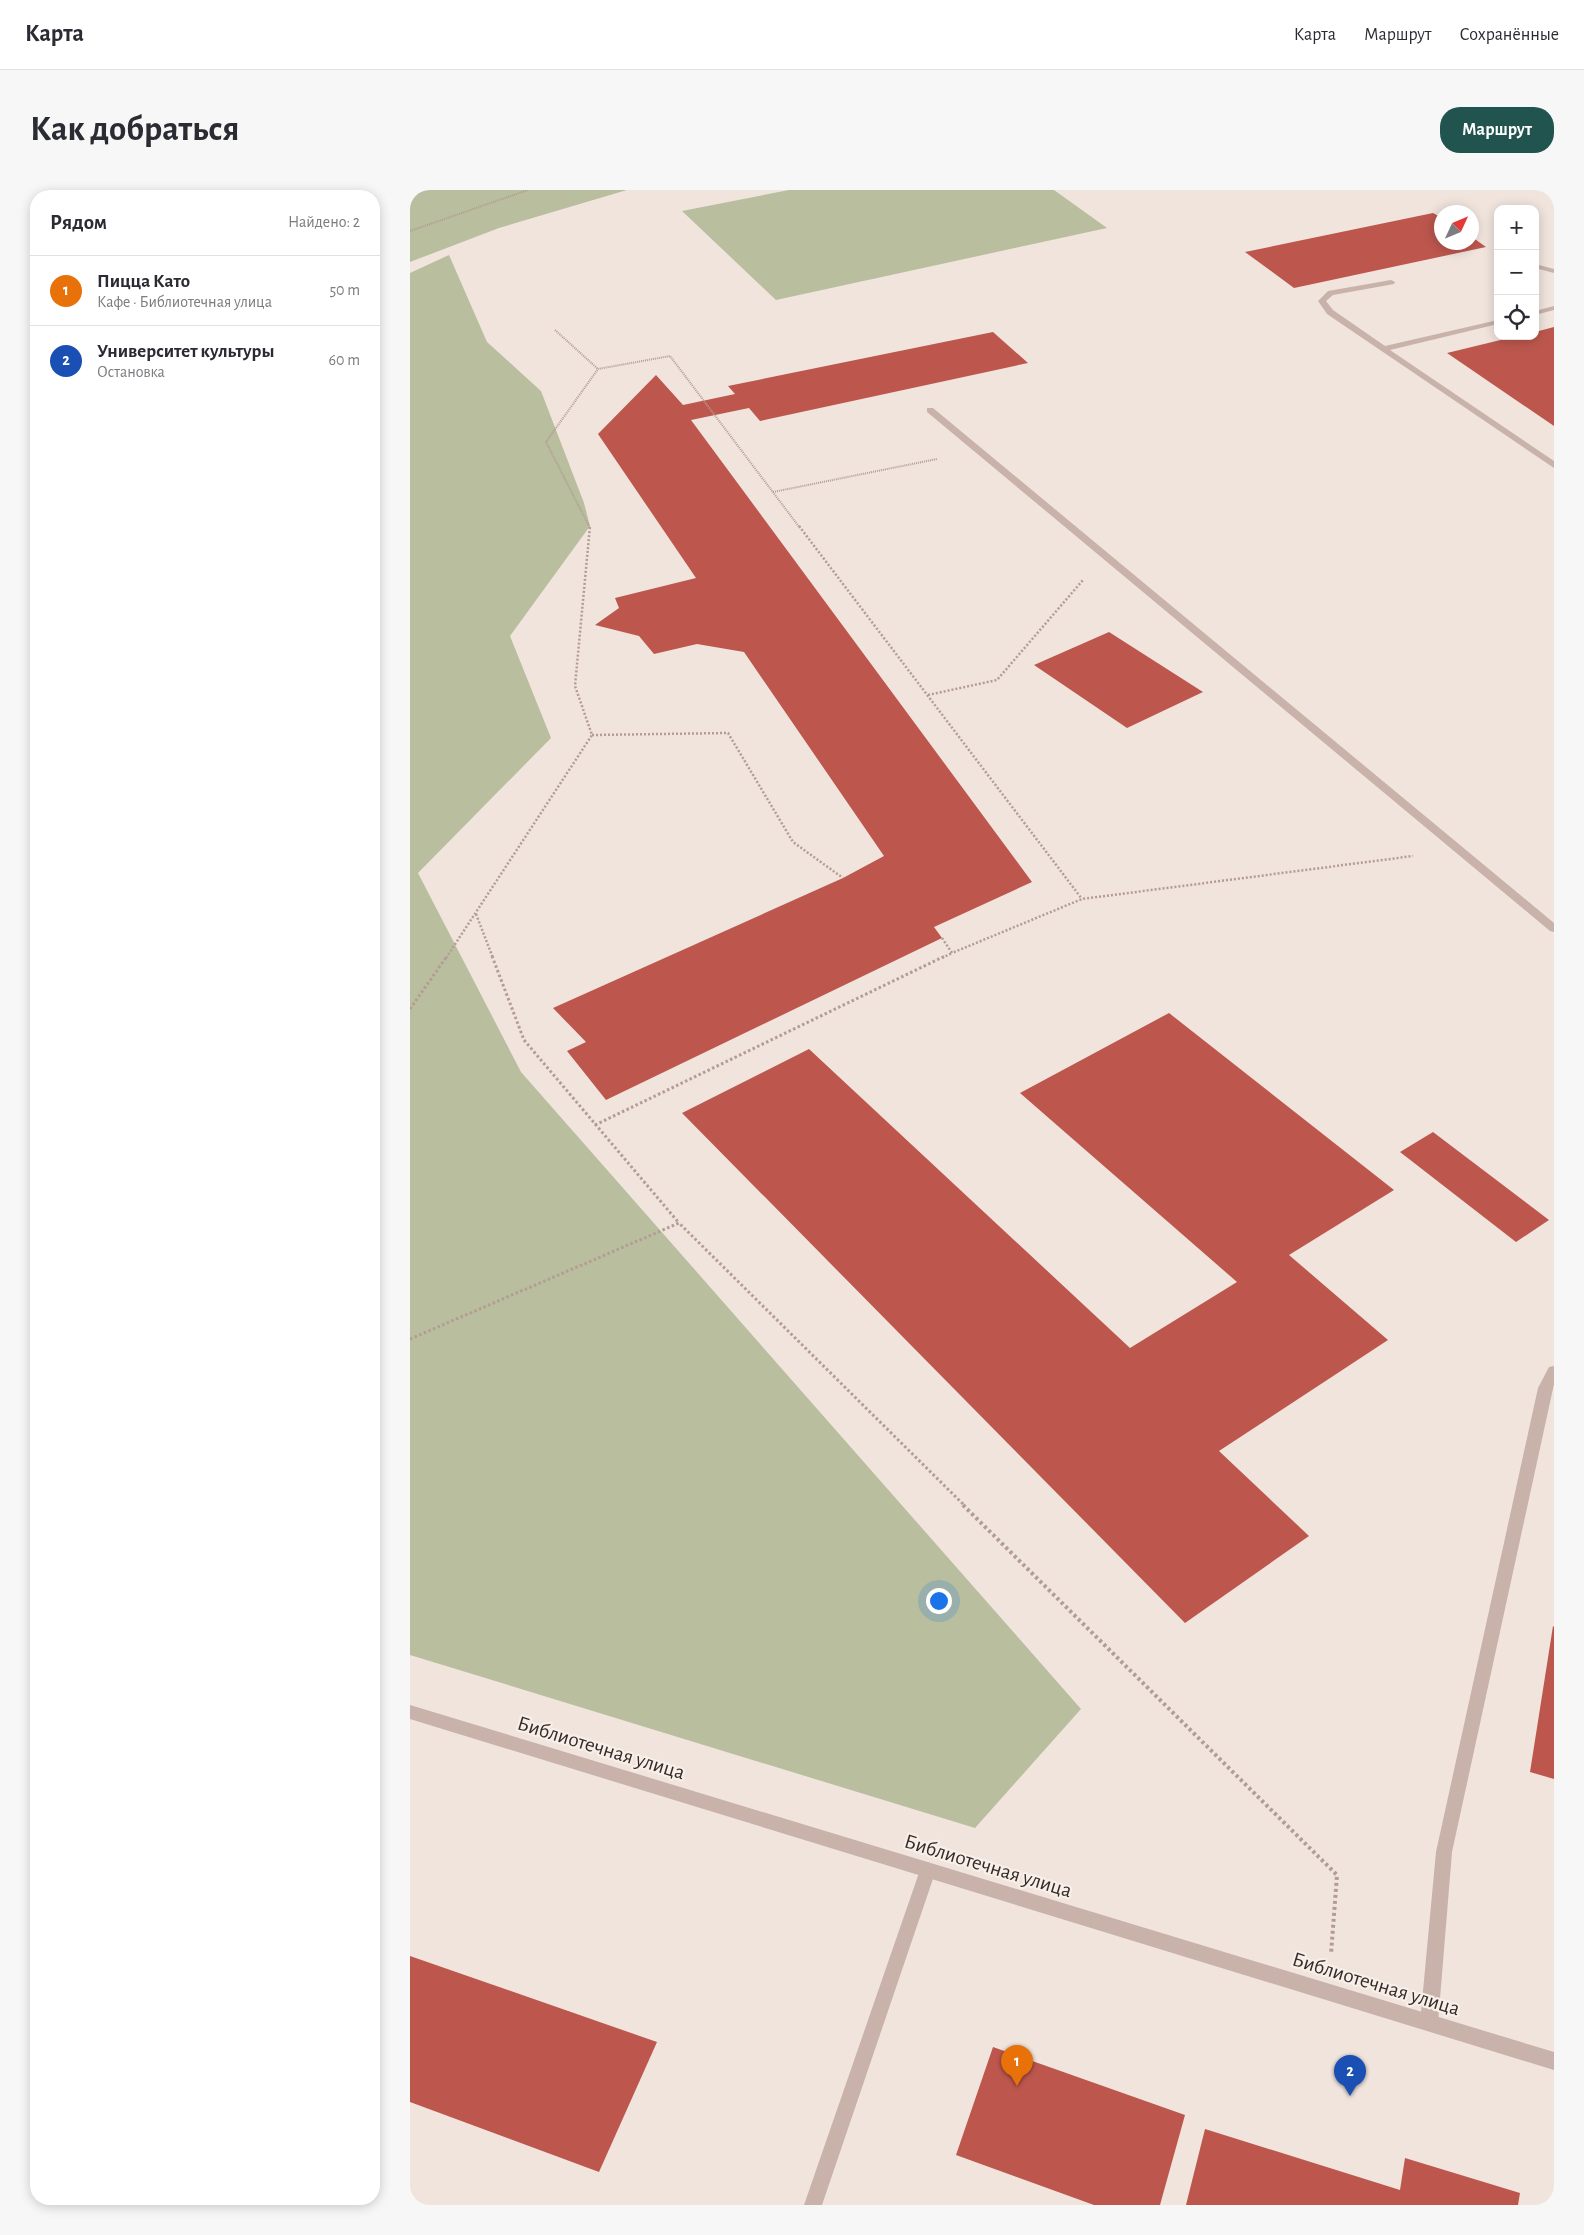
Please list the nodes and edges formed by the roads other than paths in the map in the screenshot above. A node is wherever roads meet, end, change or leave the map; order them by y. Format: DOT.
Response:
graph roads {
  1 [pos="1539,267"];
  2 [pos="1554,271"];
  3 [pos="1391,282"];
  4 [pos="1554,308"];
  5 [pos="1539,312"];
  6 [pos="1494,323"];
  7 [pos="1384,349"];
  8 [pos="930,410"];
  9 [pos="1554,465"];
  10 [pos="1554,929"];
  11 [pos="1554,1371"];
  12 [pos="1549,1390"];
  13 [pos="410,1712"];
  14 [pos="928,1870"];
  15 [pos="1429,2022"];
  16 [pos="1554,2061"];
  17 [pos="813,2205"];
  1 -- 2 [label="street"];
  3 -- 7 [label="street"];
  4 -- 5 [label="street"];
  6 -- 7 [label="street"];
  7 -- 9 [label="street"];
  8 -- 10 [label="street"];
  11 -- 12 [label="street"];
  12 -- 15 [label="street"];
  13 -- 14 [label="street, Библиотечная улица"];
  14 -- 15 [label="street, Библиотечная улица"];
  14 -- 17 [label="street"];
  15 -- 16 [label="street, Библиотечная улица"];
}
